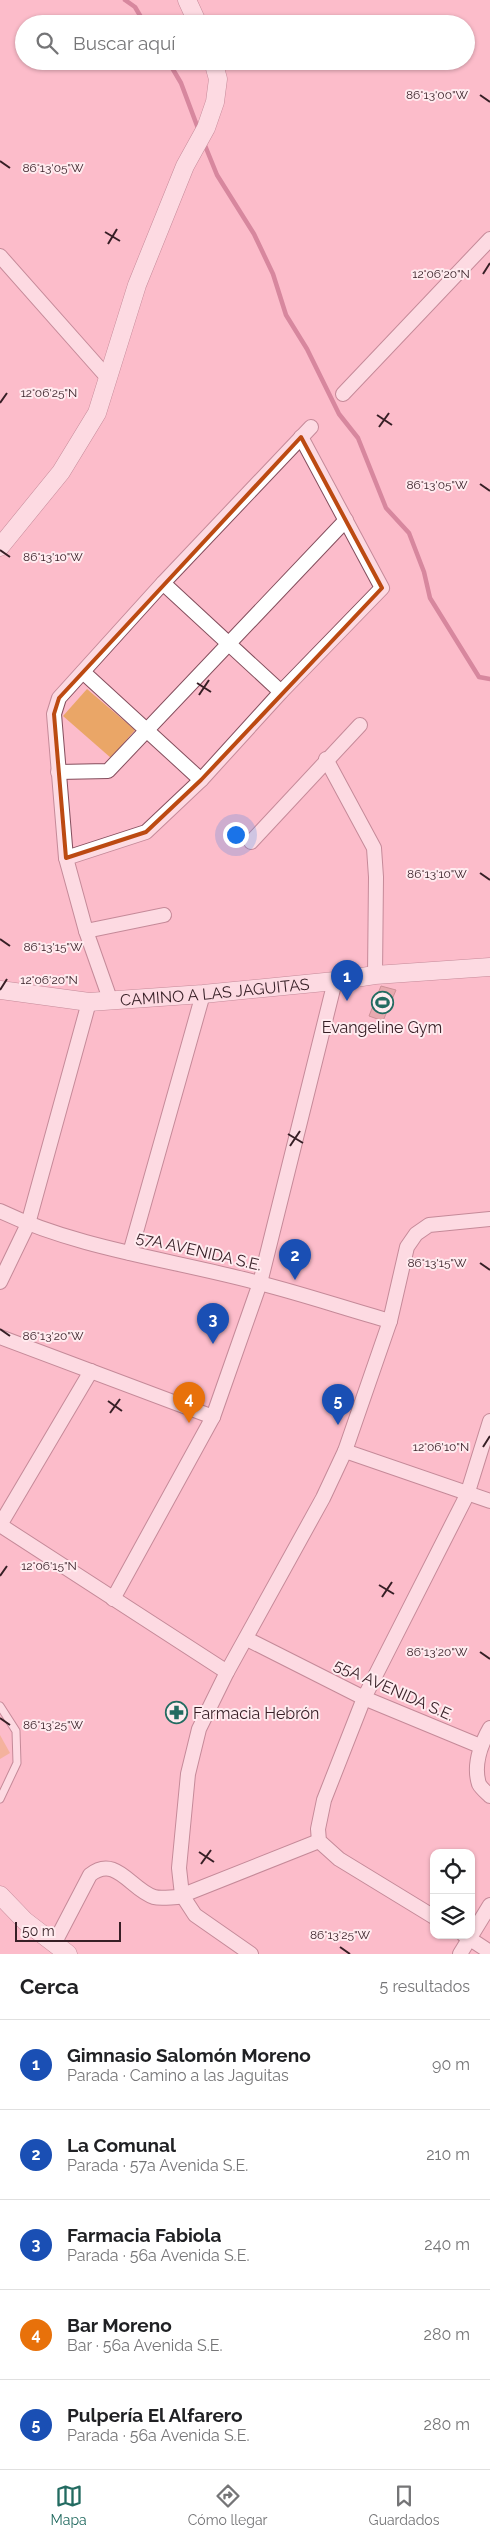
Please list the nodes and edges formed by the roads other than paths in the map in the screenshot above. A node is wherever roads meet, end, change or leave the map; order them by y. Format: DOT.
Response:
graph roads {
  1 [pos="187,0"];
  2 [pos="194,15"];
  3 [pos="216,70"];
  4 [pos="490,239"];
  5 [pos="0,256"];
  6 [pos="108,378"];
  7 [pos="343,394"];
  8 [pos="311,427"];
  9 [pos="301,437"];
  10 [pos="346,520"];
  11 [pos="0,547"];
  12 [pos="162,583"];
  13 [pos="230,644"];
  14 [pos="83,672"];
  15 [pos="281,692"];
  16 [pos="360,724"];
  17 [pos="146,731"];
  18 [pos="326,758"];
  19 [pos="58,772"];
  20 [pos="201,780"];
  21 [pos="252,842"];
  22 [pos="66,858"];
  23 [pos="164,915"];
  24 [pos="86,931"];
  25 [pos="490,967"];
  26 [pos="374,975"];
  27 [pos="335,982"];
  28 [pos="0,990"];
  29 [pos="203,994"];
  30 [pos="110,999"];
  31 [pos="89,1002"];
  32 [pos="0,1211"];
  33 [pos="490,1219"];
  34 [pos="28,1224"];
  35 [pos="130,1253"];
  36 [pos="0,1282"];
  37 [pos="260,1283"];
  38 [pos="390,1321"];
  39 [pos="0,1337"];
  40 [pos="91,1371"];
  41 [pos="213,1417"];
  42 [pos="490,1421"];
  43 [pos="344,1451"];
  44 [pos="467,1495"];
  45 [pos="490,1501"];
  46 [pos="0,1525"];
  47 [pos="113,1599"];
  48 [pos="247,1639"];
  49 [pos="227,1672"];
  50 [pos="364,1698"];
  51 [pos="0,1706"];
  52 [pos="490,1728"];
  53 [pos="480,1746"];
  54 [pos="490,1796"];
  55 [pos="0,1799"];
  56 [pos="319,1841"];
  57 [pos="182,1894"];
  58 [pos="0,1895"];
  59 [pos="490,1905"];
  60 [pos="430,1915"];
  61 [pos="475,1925"];
  62 [pos="465,1939"];
  63 [pos="469,1939"];
  64 [pos="54,1944"];
  65 [pos="490,1952"];
  66 [pos="68,1954"];
  67 [pos="251,1954"];
  68 [pos="460,1954"];
  1 -- 2 [label="street"];
  3 -- 6 [label="street"];
  4 -- 7 [label="street"];
  5 -- 6 [label="street"];
  6 -- 11 [label="street"];
  8 -- 9 [label="street"];
  9 -- 10 [label="street"];
  9 -- 12 [label="street"];
  10 -- 13 [label="street"];
  10 -- 15 [label="street"];
  12 -- 13 [label="street"];
  12 -- 14 [label="street"];
  13 -- 15 [label="street"];
  13 -- 17 [label="street"];
  14 -- 17 [label="street"];
  14 -- 19 [label="street"];
  15 -- 20 [label="street"];
  16 -- 18 [label="street"];
  17 -- 19 [label="street"];
  17 -- 20 [label="street"];
  18 -- 21 [label="street"];
  18 -- 26 [label="street"];
  19 -- 22 [label="street"];
  20 -- 22 [label="street"];
  22 -- 24 [label="street"];
  23 -- 24 [label="street"];
  24 -- 30 [label="street"];
  25 -- 26 [label="street, CAMINO A LAS JAGUITAS"];
  26 -- 27 [label="street, CAMINO A LAS JAGUITAS"];
  27 -- 29 [label="street, CAMINO A LAS JAGUITAS"];
  27 -- 37 [label="street"];
  28 -- 31 [label="street, CAMINO A LAS JAGUITAS"];
  29 -- 30 [label="street, CAMINO A LAS JAGUITAS"];
  29 -- 35 [label="street"];
  30 -- 31 [label="street, CAMINO A LAS JAGUITAS"];
  31 -- 34 [label="street"];
  32 -- 34 [label="street, 57A AVENIDA S.E."];
  33 -- 38 [label="street"];
  34 -- 35 [label="street, 57A AVENIDA S.E."];
  34 -- 36 [label="street"];
  35 -- 37 [label="street, 57A AVENIDA S.E."];
  37 -- 38 [label="street, 57A AVENIDA S.E."];
  37 -- 41 [label="street"];
  38 -- 43 [label="street"];
  39 -- 40 [label="street"];
  40 -- 41 [label="street"];
  40 -- 46 [label="street"];
  41 -- 47 [label="street"];
  42 -- 44 [label="street"];
  43 -- 44 [label="street"];
  43 -- 48 [label="street"];
  44 -- 45 [label="street"];
  44 -- 50 [label="street"];
  46 -- 47 [label="street"];
  47 -- 49 [label="street"];
  48 -- 49 [label="street"];
  48 -- 50 [label="street, 55A AVENIDA S.E."];
  49 -- 57 [label="street"];
  50 -- 53 [label="street, 55A AVENIDA S.E."];
  50 -- 56 [label="street"];
  51 -- 55 [label="lane"];
  52 -- 53 [label="street"];
  53 -- 54 [label="street"];
  56 -- 57 [label="street"];
  56 -- 60 [label="street"];
  57 -- 64 [label="street"];
  57 -- 67 [label="street"];
  58 -- 64 [label="street"];
  59 -- 61 [label="street"];
  62 -- 68 [label="street"];
  63 -- 65 [label="street"];
  64 -- 66 [label="street"];
}
